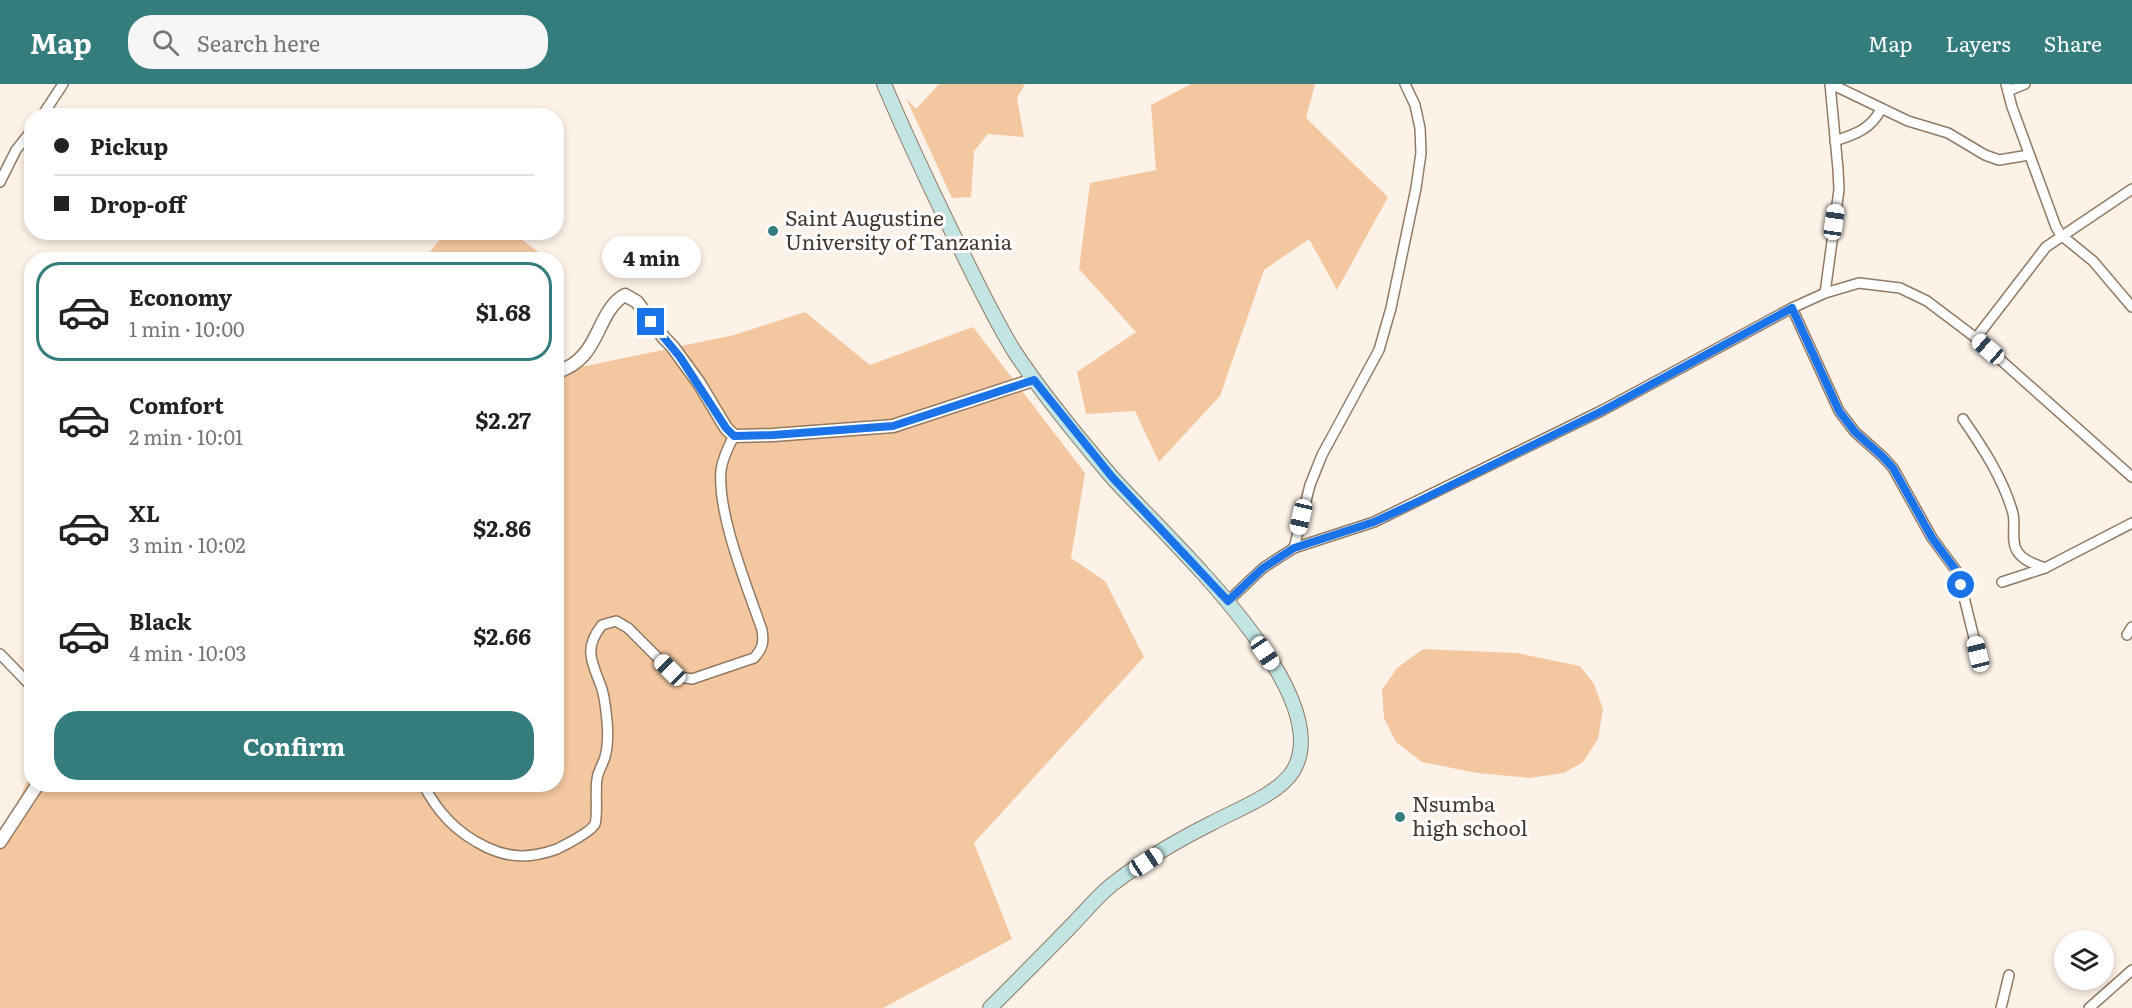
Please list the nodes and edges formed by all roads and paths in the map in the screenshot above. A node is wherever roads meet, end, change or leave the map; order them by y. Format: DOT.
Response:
graph roads {
  1 [pos="63,84"];
  2 [pos="884,84"];
  3 [pos="1405,84"];
  4 [pos="1831,84"];
  5 [pos="2025,84"];
  6 [pos="2007,87"];
  7 [pos="47,108"];
  8 [pos="1881,109"];
  9 [pos="24,140"];
  10 [pos="1835,141"];
  11 [pos="2029,155"];
  12 [pos="0,182"];
  13 [pos="2132,189"];
  14 [pos="2061,235"];
  15 [pos="1825,293"];
  16 [pos="2132,307"];
  17 [pos="1792,308"];
  18 [pos="1976,339"];
  19 [pos="564,369"];
  20 [pos="1034,380"];
  21 [pos="1964,419"];
  22 [pos="734,436"];
  23 [pos="2132,477"];
  24 [pos="2132,523"];
  25 [pos="1294,548"];
  26 [pos="2045,568"];
  27 [pos="2002,582"];
  28 [pos="1228,601"];
  29 [pos="0,654"];
  30 [pos="1978,654"];
  31 [pos="24,679"];
  32 [pos="33,792"];
  33 [pos="427,792"];
  34 [pos="0,842"];
  35 [pos="2132,970"];
  36 [pos="2009,975"];
  37 [pos="990,1008"];
  38 [pos="2001,1008"];
  39 [pos="2089,1008"];
  1 -- 7 [label="street"];
  2 -- 20 [label="main road"];
  3 -- 25 [label="street"];
  4 -- 8 [label="street"];
  4 -- 10 [label="street"];
  5 -- 6 [label="street"];
  6 -- 11 [label="street"];
  8 -- 10 [label="street"];
  8 -- 11 [label="street"];
  9 -- 12 [label="street"];
  10 -- 15 [label="street"];
  11 -- 14 [label="street"];
  13 -- 14 [label="street"];
  14 -- 16 [label="street"];
  14 -- 18 [label="street"];
  15 -- 17 [label="street"];
  15 -- 18 [label="street"];
  17 -- 25 [label="street"];
  17 -- 30 [label="street"];
  18 -- 23 [label="street"];
  19 -- 22 [label="street"];
  20 -- 22 [label="street"];
  20 -- 28 [label="main road"];
  21 -- 26 [label="street"];
  22 -- 33 [label="street"];
  24 -- 26 [label="street"];
  25 -- 28 [label="street"];
  26 -- 27 [label="street"];
  28 -- 37 [label="main road"];
  29 -- 31 [label="street"];
  32 -- 34 [label="street"];
  35 -- 39 [label="street"];
  36 -- 38 [label="street"];
}
